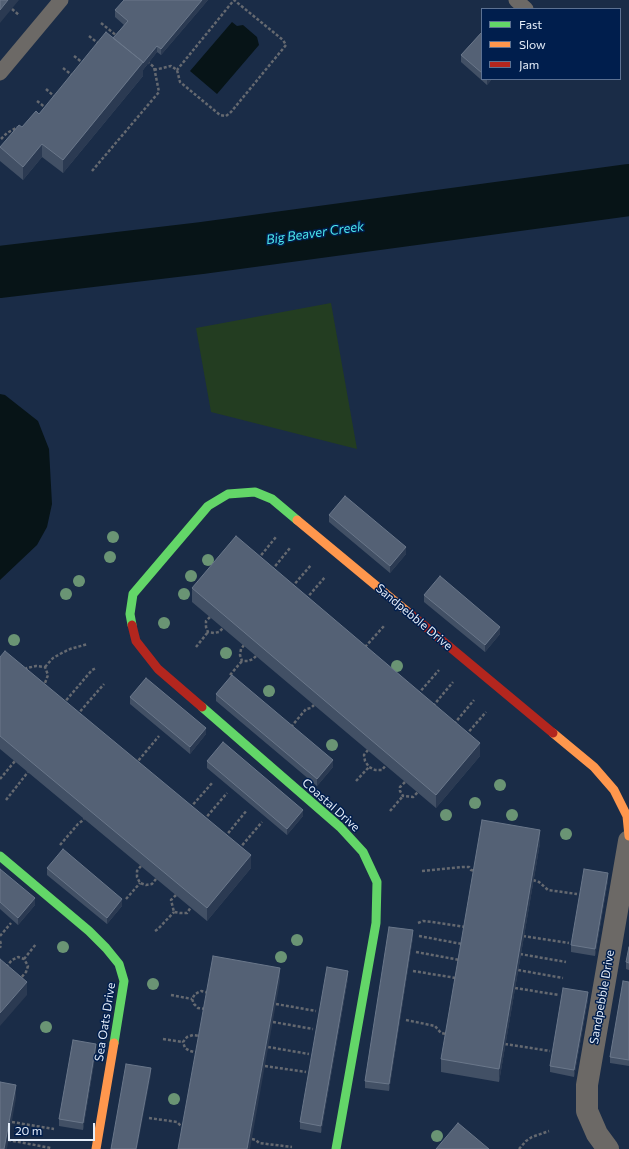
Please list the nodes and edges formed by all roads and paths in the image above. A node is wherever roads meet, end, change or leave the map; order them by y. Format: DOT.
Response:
graph roads {
  1 [pos="61,0"];
  2 [pos="234,0"];
  3 [pos="516,0"];
  4 [pos="525,8"];
  5 [pos="12,9"];
  6 [pos="20,16"];
  7 [pos="101,23"];
  8 [pos="90,36"];
  9 [pos="119,38"];
  10 [pos="104,48"];
  11 [pos="74,56"];
  12 [pos="149,63"];
  13 [pos="64,68"];
  14 [pos="88,68"];
  15 [pos="154,70"];
  16 [pos="177,70"];
  17 [pos="0,73"];
  18 [pos="78,80"];
  19 [pos="46,90"];
  20 [pos="37,101"];
  21 [pos="60,101"];
  22 [pos="51,112"];
  23 [pos="20,127"];
  24 [pos="1,139"];
  25 [pos="92,171"];
  26 [pos="281,532"];
  27 [pos="292,546"];
  28 [pos="169,551"];
  29 [pos="313,563"];
  30 [pos="254,564"];
  31 [pos="327,575"];
  32 [pos="267,576"];
  33 [pos="287,593"];
  34 [pos="301,605"];
  35 [pos="210,617"];
  36 [pos="386,624"];
  37 [pos="223,628"];
  38 [pos="208,632"];
  39 [pos="88,644"];
  40 [pos="244,645"];
  41 [pos="196,647"];
  42 [pos="361,650"];
  43 [pos="256,656"];
  44 [pos="242,661"];
  45 [pos="45,667"];
  46 [pos="96,668"];
  47 [pos="439,670"];
  48 [pos="24,672"];
  49 [pos="230,675"];
  50 [pos="453,681"];
  51 [pos="104,684"];
  52 [pos="41,687"];
  53 [pos="413,699"];
  54 [pos="474,700"];
  55 [pos="314,705"];
  56 [pos="58,708"];
  57 [pos="487,710"];
  58 [pos="428,711"];
  59 [pos="72,720"];
  60 [pos="291,727"];
  61 [pos="449,730"];
  62 [pos="159,736"];
  63 [pos="462,740"];
  64 [pos="368,750"];
  65 [pos="15,761"];
  66 [pos="131,762"];
  67 [pos="386,765"];
  68 [pos="369,767"];
  69 [pos="28,772"];
  70 [pos="0,779"];
  71 [pos="356,781"];
  72 [pos="213,782"];
  73 [pos="405,782"];
  74 [pos="418,792"];
  75 [pos="227,793"];
  76 [pos="403,796"];
  77 [pos="6,800"];
  78 [pos="190,809"];
  79 [pos="247,810"];
  80 [pos="390,810"];
  81 [pos="84,819"];
  82 [pos="262,822"];
  83 [pos="200,826"];
  84 [pos="629,836"];
  85 [pos="224,837"];
  86 [pos="629,841"];
  87 [pos="60,845"];
  88 [pos="239,849"];
  89 [pos="0,856"];
  90 [pos="141,866"];
  91 [pos="422,871"];
  92 [pos="476,871"];
  93 [pos="156,879"];
  94 [pos="533,880"];
  95 [pos="140,883"];
  96 [pos="577,894"];
  97 [pos="176,895"];
  98 [pos="126,899"];
  99 [pos="191,907"];
  100 [pos="174,912"];
  101 [pos="11,923"];
  102 [pos="418,923"];
  103 [pos="466,927"];
  104 [pos="155,931"];
  105 [pos="0,936"];
  106 [pos="419,936"];
  107 [pos="523,936"];
  108 [pos="0,942"];
  109 [pos="569,943"];
  110 [pos="36,944"];
  111 [pos="463,944"];
  112 [pos="0,948"];
  113 [pos="416,952"];
  114 [pos="520,954"];
  115 [pos="24,959"];
  116 [pos="460,960"];
  117 [pos="566,962"];
  118 [pos="4,969"];
  119 [pos="518,970"];
  120 [pos="414,971"];
  121 [pos="457,978"];
  122 [pos="563,978"];
  123 [pos="19,981"];
  124 [pos="515,988"];
  125 [pos="209,993"];
  126 [pos="171,995"];
  127 [pos="559,995"];
  128 [pos="192,999"];
  129 [pos="276,1004"];
  130 [pos="206,1009"];
  131 [pos="316,1011"];
  132 [pos="406,1020"];
  133 [pos="273,1022"];
  134 [pos="313,1029"];
  135 [pos="447,1034"];
  136 [pos="201,1036"];
  137 [pos="163,1039"];
  138 [pos="183,1042"];
  139 [pos="505,1044"];
  140 [pos="268,1047"];
  141 [pos="550,1051"];
  142 [pos="198,1052"];
  143 [pos="309,1054"];
  144 [pos="265,1066"];
  145 [pos="306,1072"];
  146 [pos="149,1118"];
  147 [pos="12,1122"];
  148 [pos="184,1127"];
  149 [pos="54,1129"];
  150 [pos="549,1131"];
  151 [pos="252,1139"];
  152 [pos="8,1140"];
  153 [pos="292,1147"];
  154 [pos="51,1148"];
  155 [pos="96,1149"];
  156 [pos="336,1149"];
  157 [pos="519,1149"];
  158 [pos="608,1149"];
  1 -- 17 [label="lane"];
  2 -- 16 [label="path"];
  2 -- 16 [label="path"];
  3 -- 4 [label="lane"];
  5 -- 6 [label="path"];
  7 -- 9 [label="path"];
  8 -- 10 [label="path"];
  11 -- 14 [label="path"];
  12 -- 15 [label="path"];
  13 -- 18 [label="path"];
  15 -- 16 [label="path"];
  15 -- 25 [label="path"];
  19 -- 21 [label="path"];
  20 -- 22 [label="path"];
  23 -- 24 [label="path"];
  26 -- 30 [label="path"];
  27 -- 32 [label="path"];
  28 -- 84 [label="street, Sandpebble Drive"];
  28 -- 156 [label="street, Coastal Drive"];
  29 -- 33 [label="path"];
  31 -- 34 [label="path"];
  35 -- 38 [label="path"];
  36 -- 42 [label="path"];
  37 -- 38 [label="path"];
  38 -- 41 [label="path"];
  39 -- 45 [label="path"];
  40 -- 44 [label="path"];
  43 -- 44 [label="path"];
  44 -- 49 [label="path"];
  45 -- 48 [label="path"];
  45 -- 52 [label="path"];
  46 -- 56 [label="path"];
  47 -- 53 [label="path"];
  50 -- 58 [label="path"];
  51 -- 59 [label="path"];
  54 -- 61 [label="path"];
  55 -- 60 [label="path"];
  57 -- 63 [label="path"];
  62 -- 66 [label="path"];
  64 -- 68 [label="path"];
  65 -- 70 [label="path"];
  67 -- 68 [label="path"];
  68 -- 71 [label="path"];
  69 -- 77 [label="path"];
  72 -- 78 [label="path"];
  73 -- 76 [label="path"];
  74 -- 76 [label="path"];
  75 -- 83 [label="path"];
  76 -- 80 [label="path"];
  79 -- 85 [label="path"];
  81 -- 87 [label="path"];
  82 -- 88 [label="path"];
  86 -- 158 [label="street, Sandpebble Drive"];
  89 -- 155 [label="street, Sea Oats Drive"];
  90 -- 95 [label="path"];
  91 -- 92 [label="path"];
  93 -- 95 [label="path"];
  94 -- 96 [label="path"];
  95 -- 98 [label="path"];
  97 -- 100 [label="path"];
  99 -- 100 [label="path"];
  100 -- 104 [label="path"];
  101 -- 105 [label="path"];
  102 -- 103 [label="path"];
  106 -- 111 [label="path"];
  107 -- 109 [label="path"];
  108 -- 112 [label="path"];
  110 -- 115 [label="path"];
  113 -- 116 [label="path"];
  114 -- 117 [label="path"];
  115 -- 118 [label="path"];
  115 -- 123 [label="path"];
  119 -- 122 [label="path"];
  120 -- 121 [label="path"];
  124 -- 127 [label="path"];
  125 -- 128 [label="path"];
  126 -- 128 [label="path"];
  128 -- 130 [label="path"];
  129 -- 131 [label="path"];
  132 -- 135 [label="path"];
  133 -- 134 [label="path"];
  136 -- 138 [label="path"];
  137 -- 138 [label="path"];
  138 -- 142 [label="path"];
  139 -- 141 [label="path"];
  140 -- 143 [label="path"];
  144 -- 145 [label="path"];
  146 -- 148 [label="path"];
  147 -- 149 [label="path"];
  150 -- 157 [label="path"];
  151 -- 153 [label="path"];
  152 -- 154 [label="path"];
}
